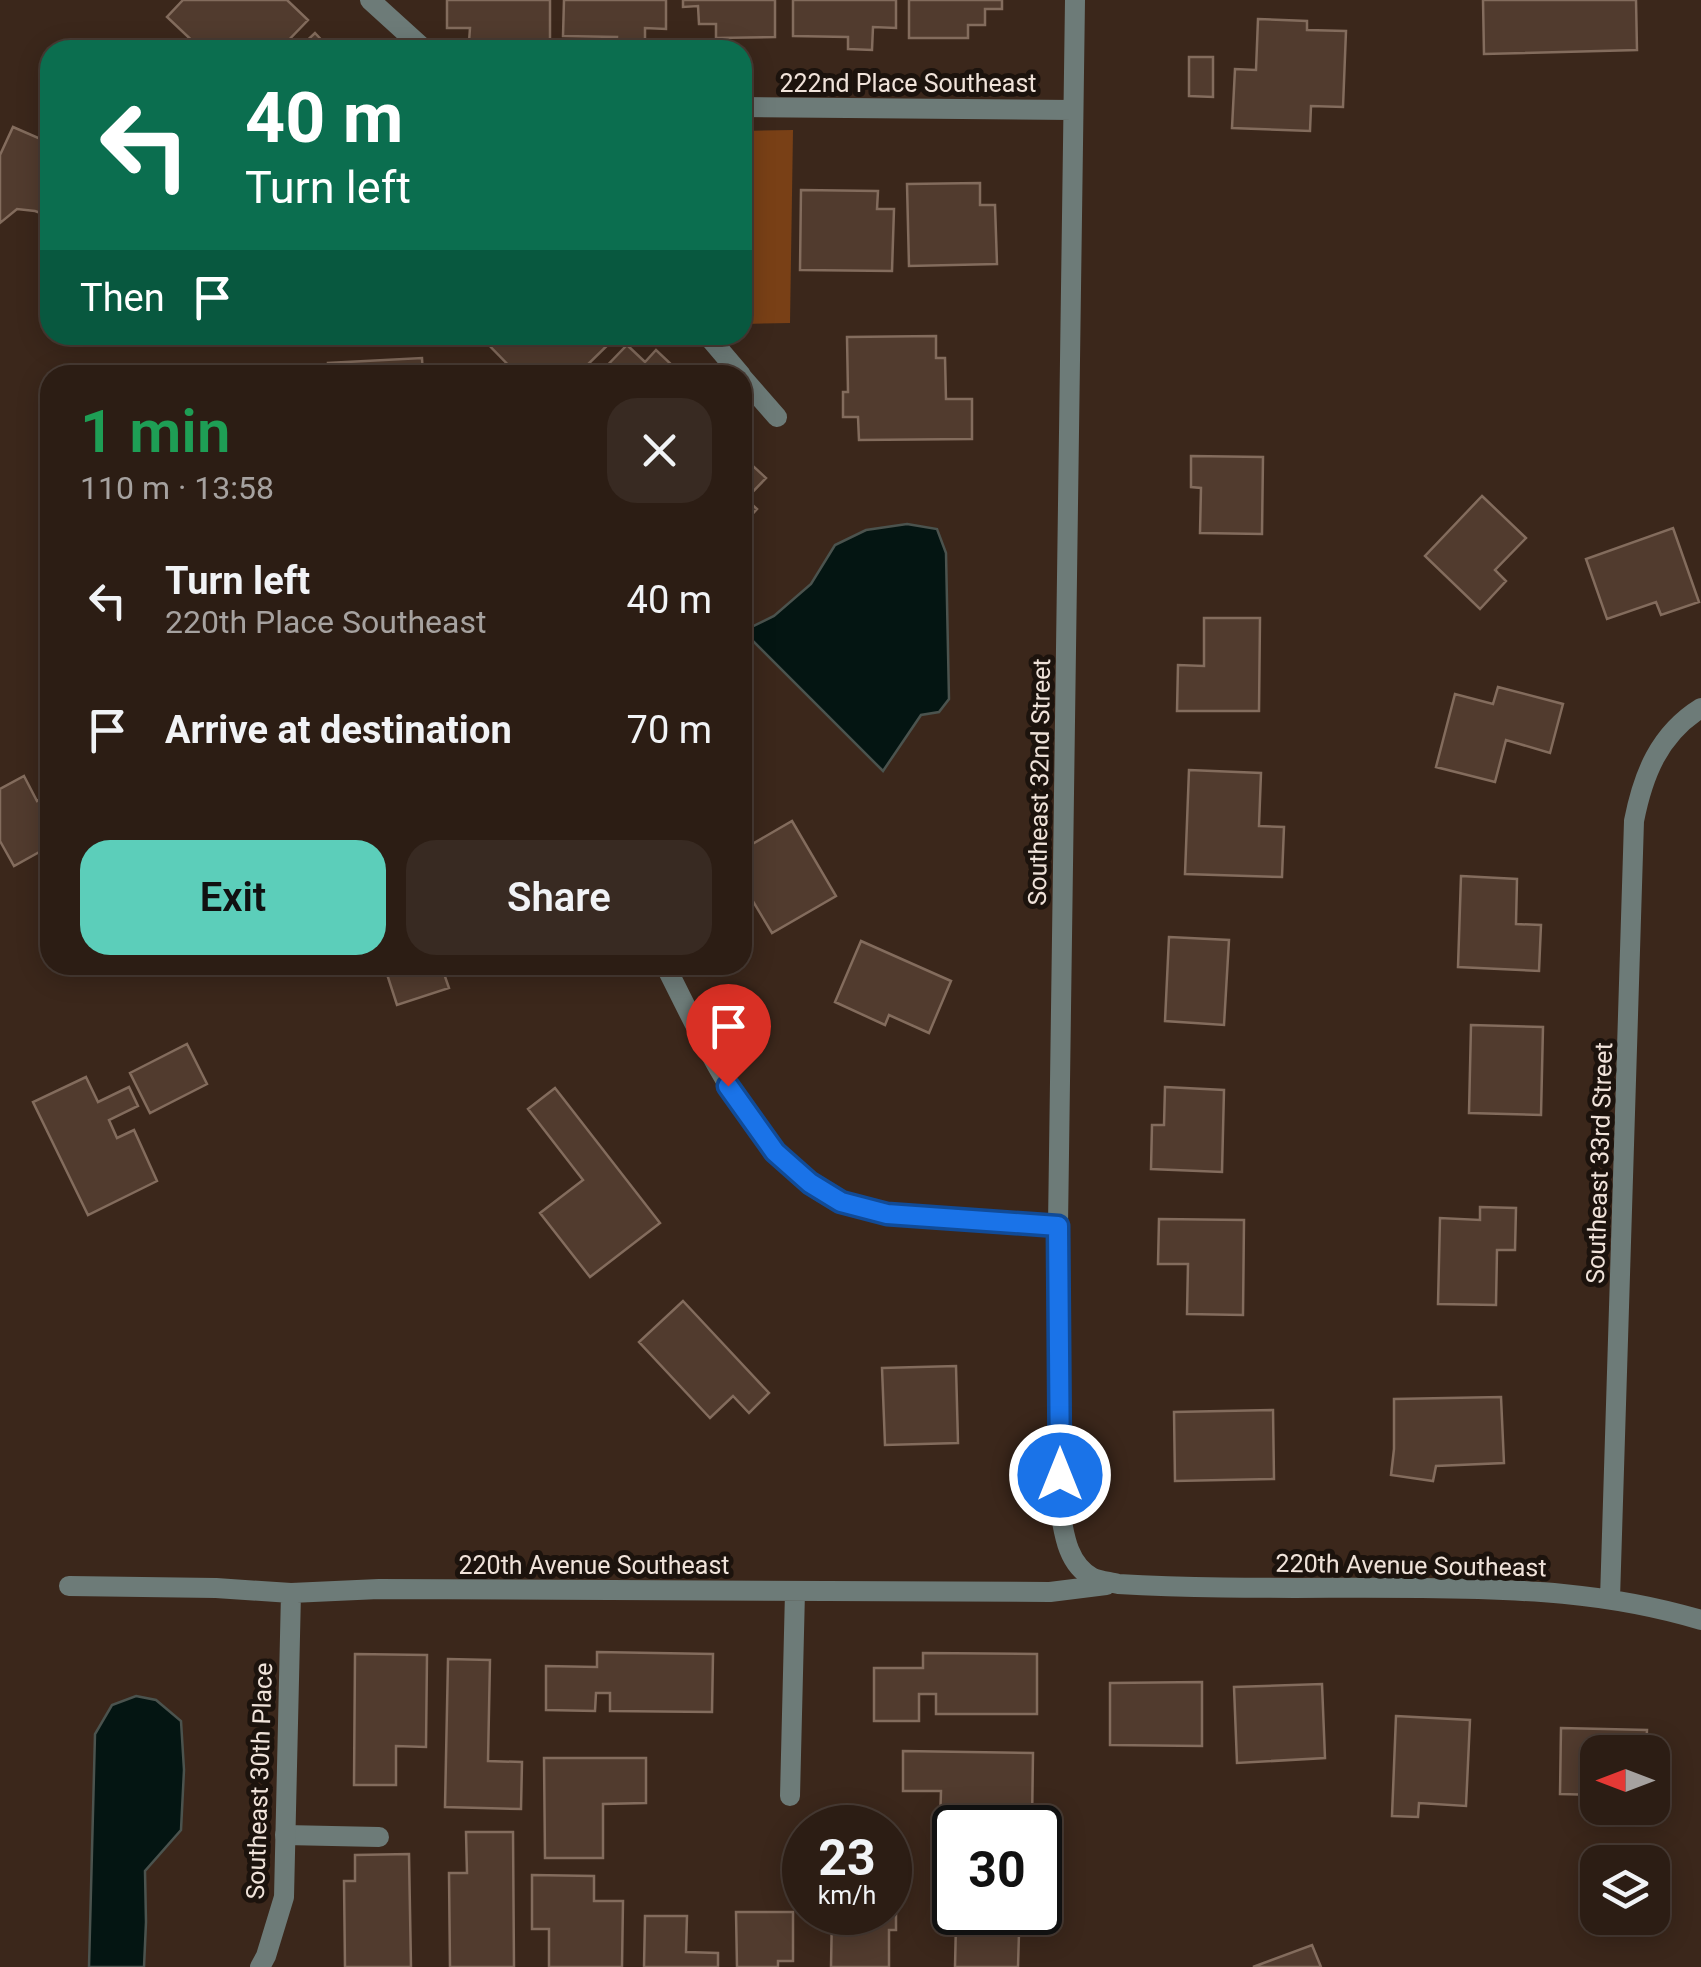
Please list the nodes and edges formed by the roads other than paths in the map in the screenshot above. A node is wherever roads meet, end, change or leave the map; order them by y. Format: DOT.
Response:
graph roads {
  1 [pos="370,0"];
  2 [pos="1074,0"];
  3 [pos="414,40"];
  4 [pos="752,107"];
  5 [pos="1073,110"];
  6 [pos="716,345"];
  7 [pos="733,365"];
  8 [pos="752,388"];
  9 [pos="776,417"];
  10 [pos="1701,708"];
  11 [pos="670,975"];
  12 [pos="1058,1226"];
  13 [pos="1076,1562"];
  14 [pos="1118,1584"];
  15 [pos="69,1586"];
  16 [pos="795,1592"];
  17 [pos="291,1593"];
  18 [pos="1610,1599"];
  19 [pos="1701,1620"];
  20 [pos="790,1796"];
  21 [pos="285,1836"];
  22 [pos="380,1837"];
  23 [pos="260,1967"];
  1 -- 3 [label="street"];
  2 -- 5 [label="street, Southeast 32nd Street"];
  4 -- 5 [label="street, 222nd Place Southeast"];
  5 -- 12 [label="street, Southeast 32nd Street"];
  6 -- 7 [label="street"];
  8 -- 9 [label="street"];
  10 -- 18 [label="street, Southeast 33rd Street"];
  11 -- 12 [label="street"];
  12 -- 13 [label="street, Southeast 32nd Street"];
  13 -- 14 [label="street, 220th Avenue Southeast"];
  14 -- 16 [label="street, 220th Avenue Southeast"];
  14 -- 18 [label="street, 220th Avenue Southeast"];
  15 -- 17 [label="street, 220th Avenue Southeast"];
  16 -- 17 [label="street, 220th Avenue Southeast"];
  16 -- 20 [label="street"];
  17 -- 21 [label="street, Southeast 30th Place"];
  18 -- 19 [label="street, 220th Avenue Southeast"];
  21 -- 22 [label="street"];
  21 -- 23 [label="street, Southeast 30th Place"];
}
